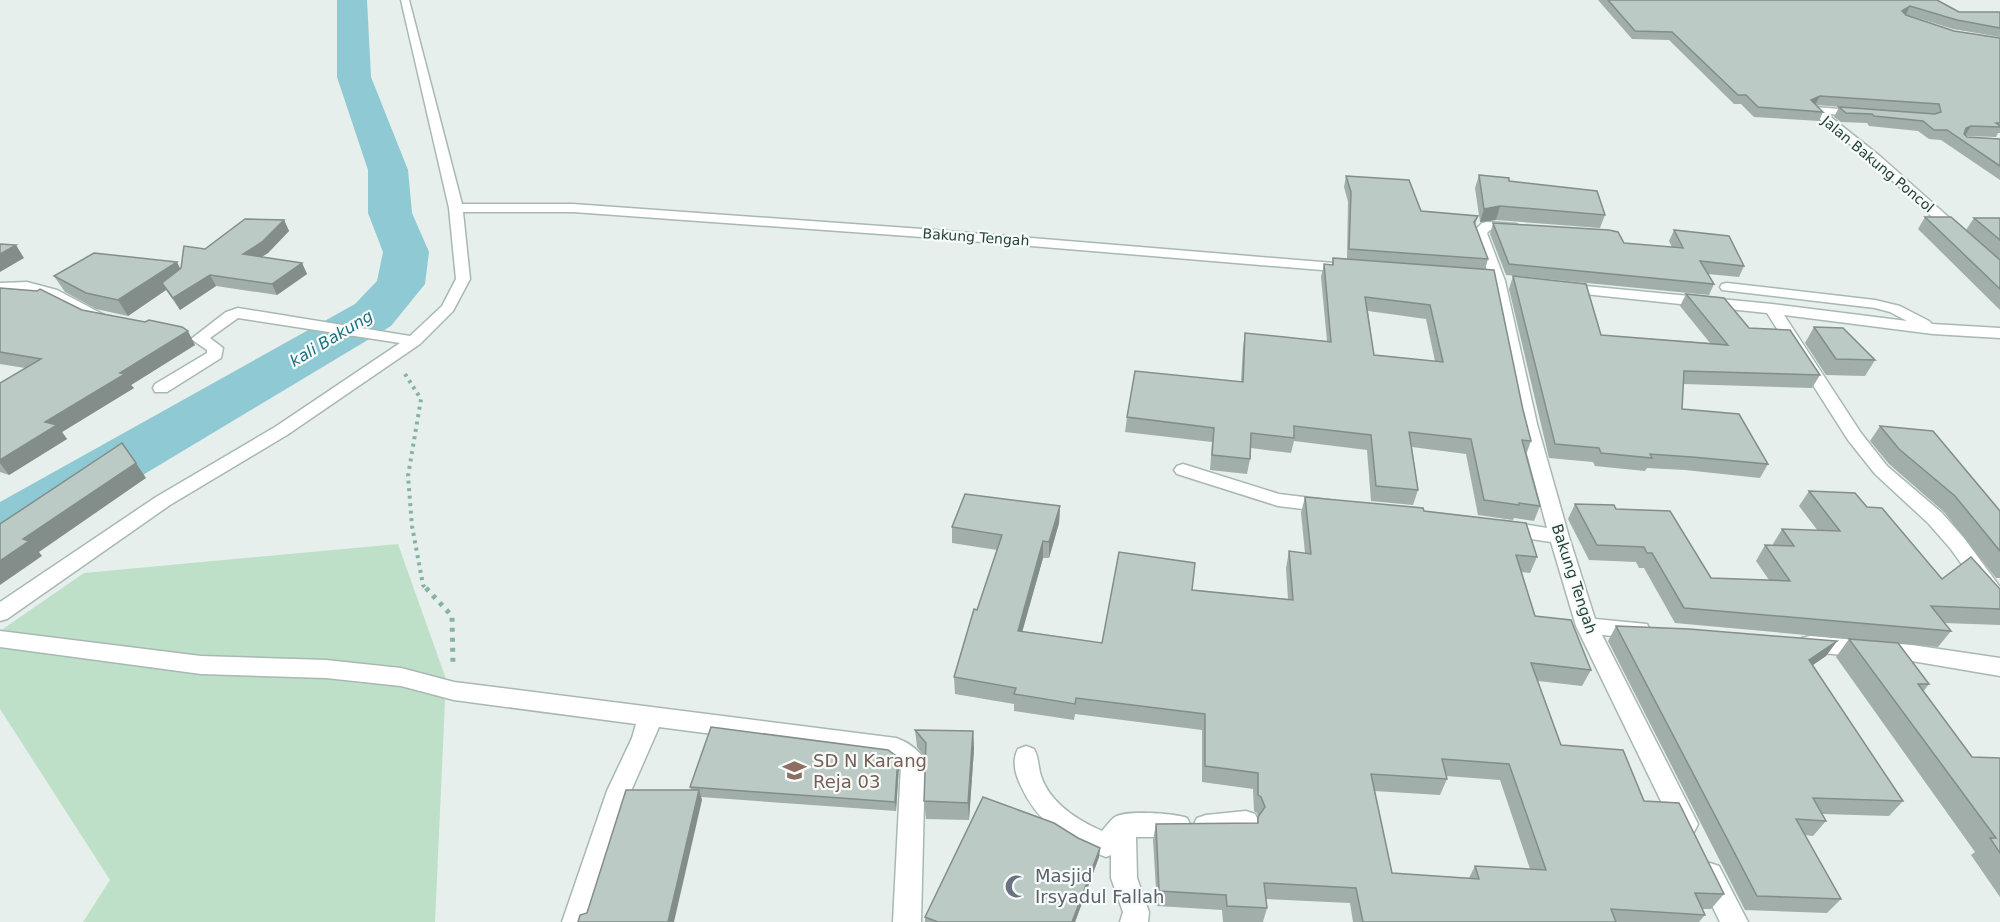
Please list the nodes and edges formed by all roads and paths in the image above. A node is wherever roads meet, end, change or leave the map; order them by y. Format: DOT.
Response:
graph roads {
  1 [pos="405,0"];
  2 [pos="1874,114"];
  3 [pos="456,208"];
  4 [pos="1529,229"];
  5 [pos="1971,246"];
  6 [pos="1360,269"];
  7 [pos="1546,286"];
  8 [pos="0,287"];
  9 [pos="1727,287"];
  10 [pos="1772,309"];
  11 [pos="115,321"];
  12 [pos="1933,329"];
  13 [pos="2000,333"];
  14 [pos="414,341"];
  15 [pos="392,355"];
  16 [pos="161,388"];
  17 [pos="1183,470"];
  18 [pos="1343,508"];
  19 [pos="1489,525"];
  20 [pos="1559,537"];
  21 [pos="2000,603"];
  22 [pos="0,613"];
  23 [pos="1587,626"];
  24 [pos="1656,632"];
  25 [pos="0,639"];
  26 [pos="1784,642"];
  27 [pos="2000,667"];
  28 [pos="454,691"];
  29 [pos="650,715"];
  30 [pos="1026,756"];
  31 [pos="1246,822"];
  32 [pos="1123,825"];
  33 [pos="1692,837"];
  34 [pos="1702,859"];
  35 [pos="576,922"];
  36 [pos="907,922"];
  37 [pos="1134,922"];
  38 [pos="1734,922"];
  1 -- 3 [label="street"];
  2 -- 5 [label="street, Jalan Bakung Poncol"];
  3 -- 6 [label="street, Bakung Tengah"];
  3 -- 14 [label="street"];
  4 -- 20 [label="street, Bakung Tengah"];
  7 -- 10 [label="street"];
  8 -- 11 [label="street"];
  9 -- 12 [label="street"];
  10 -- 12 [label="street"];
  10 -- 21 [label="street"];
  12 -- 13 [label="street"];
  14 -- 15 [label="street"];
  14 -- 16 [label="street"];
  15 -- 22 [label="street"];
  15 -- 28 [label="path"];
  17 -- 18 [label="street"];
  19 -- 20 [label="street"];
  20 -- 23 [label="street, Bakung Tengah"];
  23 -- 24 [label="street"];
  23 -- 33 [label="street, Bakung Tengah"];
  25 -- 28 [label="street"];
  26 -- 27 [label="street"];
  28 -- 29 [label="street"];
  29 -- 35 [label="street"];
  29 -- 36 [label="street"];
  30 -- 32 [label="street"];
  31 -- 32 [label="street"];
  32 -- 37 [label="street"];
  34 -- 38 [label="street"];
}
